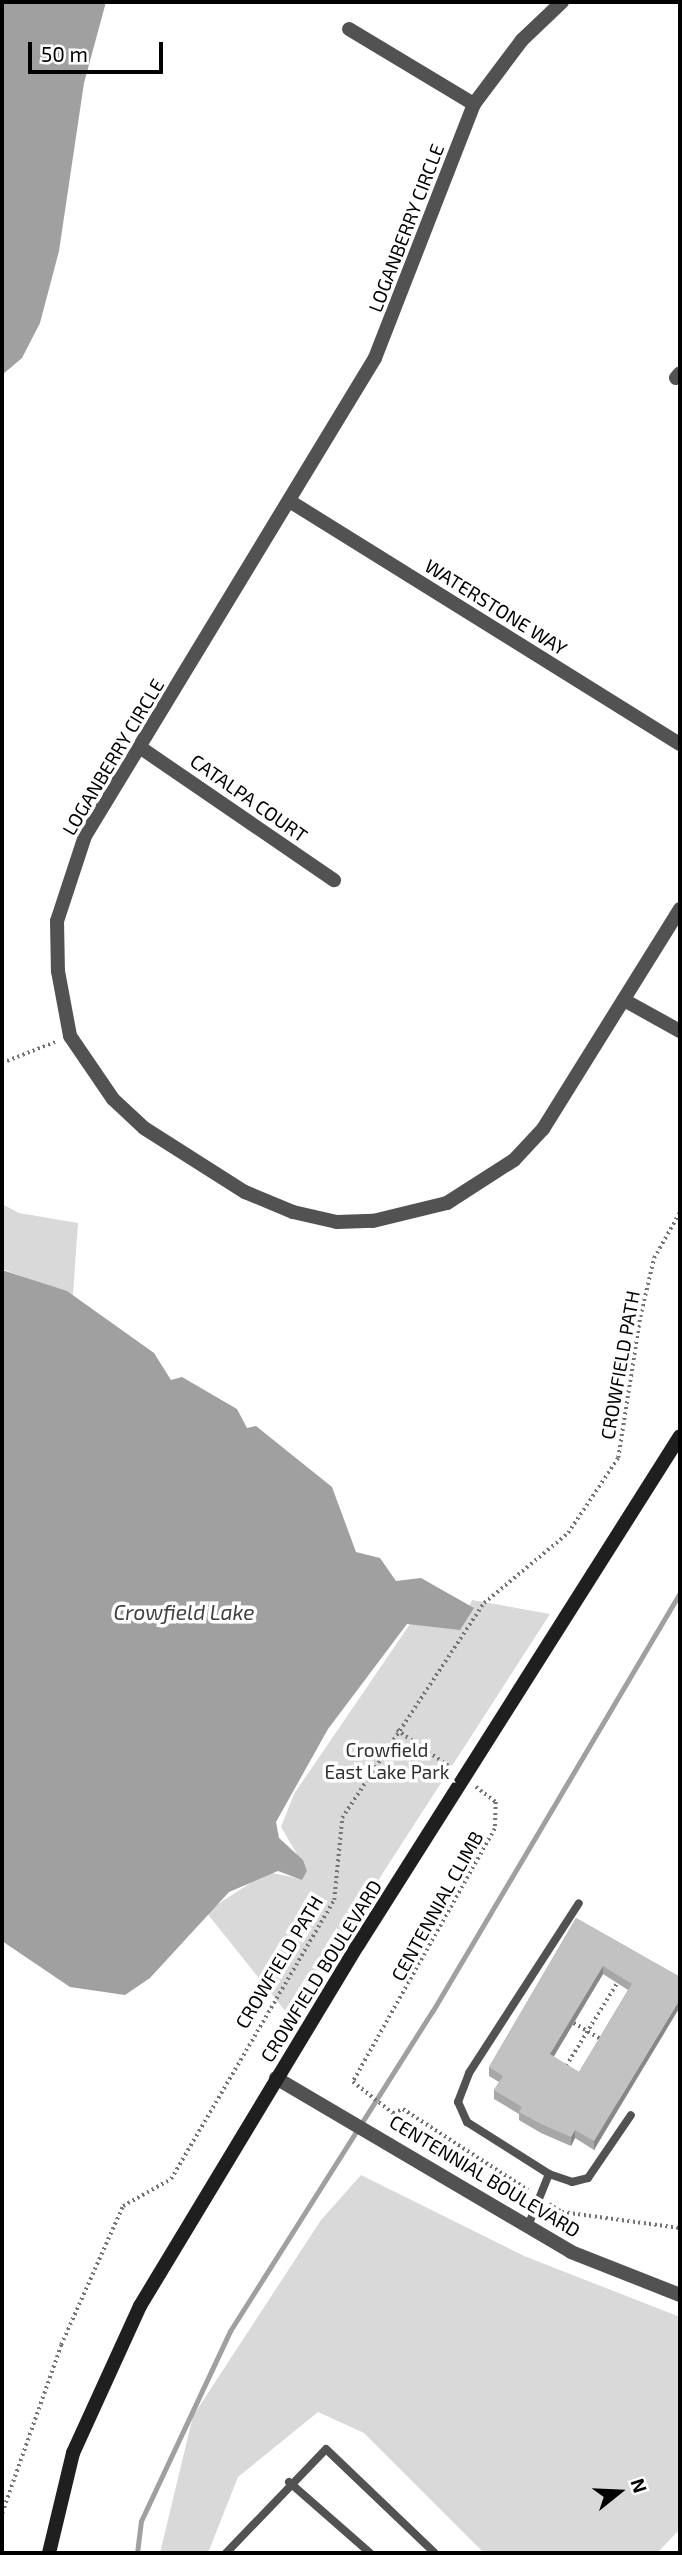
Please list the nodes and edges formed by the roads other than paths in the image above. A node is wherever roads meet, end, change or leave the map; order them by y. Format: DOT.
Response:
graph roads {
  1 [pos="562,2"];
  2 [pos="349,29"];
  3 [pos="474,104"];
  4 [pos="291,502"];
  5 [pos="680,744"];
  6 [pos="141,748"];
  7 [pos="334,880"];
  8 [pos="680,909"];
  9 [pos="624,1000"];
  10 [pos="680,1031"];
  11 [pos="680,1436"];
  12 [pos="579,1903"];
  13 [pos="276,2078"];
  14 [pos="631,2115"];
  15 [pos="549,2174"];
  16 [pos="528,2226"];
  17 [pos="680,2295"];
  18 [pos="289,2482"];
  19 [pos="49,2553"];
  20 [pos="226,2553"];
  21 [pos="370,2553"];
  22 [pos="435,2553"];
  1 -- 3 [label="street, LOGANBERRY CIRCLE"];
  2 -- 3 [label="street"];
  3 -- 4 [label="street, LOGANBERRY CIRCLE"];
  4 -- 5 [label="street, WATERSTONE WAY"];
  4 -- 6 [label="street, LOGANBERRY CIRCLE"];
  6 -- 7 [label="street, CATALPA COURT"];
  6 -- 9 [label="street, LOGANBERRY CIRCLE"];
  8 -- 9 [label="street, LOGANBERRY CIRCLE"];
  9 -- 10 [label="street"];
  11 -- 13 [label="main road, CROWFIELD BOULEVARD"];
  12 -- 15 [label="lane"];
  13 -- 16 [label="street, CENTENNIAL BOULEVARD"];
  13 -- 19 [label="main road, CROWFIELD BOULEVARD"];
  14 -- 15 [label="lane"];
  15 -- 16 [label="lane"];
  16 -- 17 [label="street, CENTENNIAL BOULEVARD"];
  18 -- 20 [label="lane"];
  18 -- 21 [label="lane"];
  18 -- 22 [label="lane"];
}
